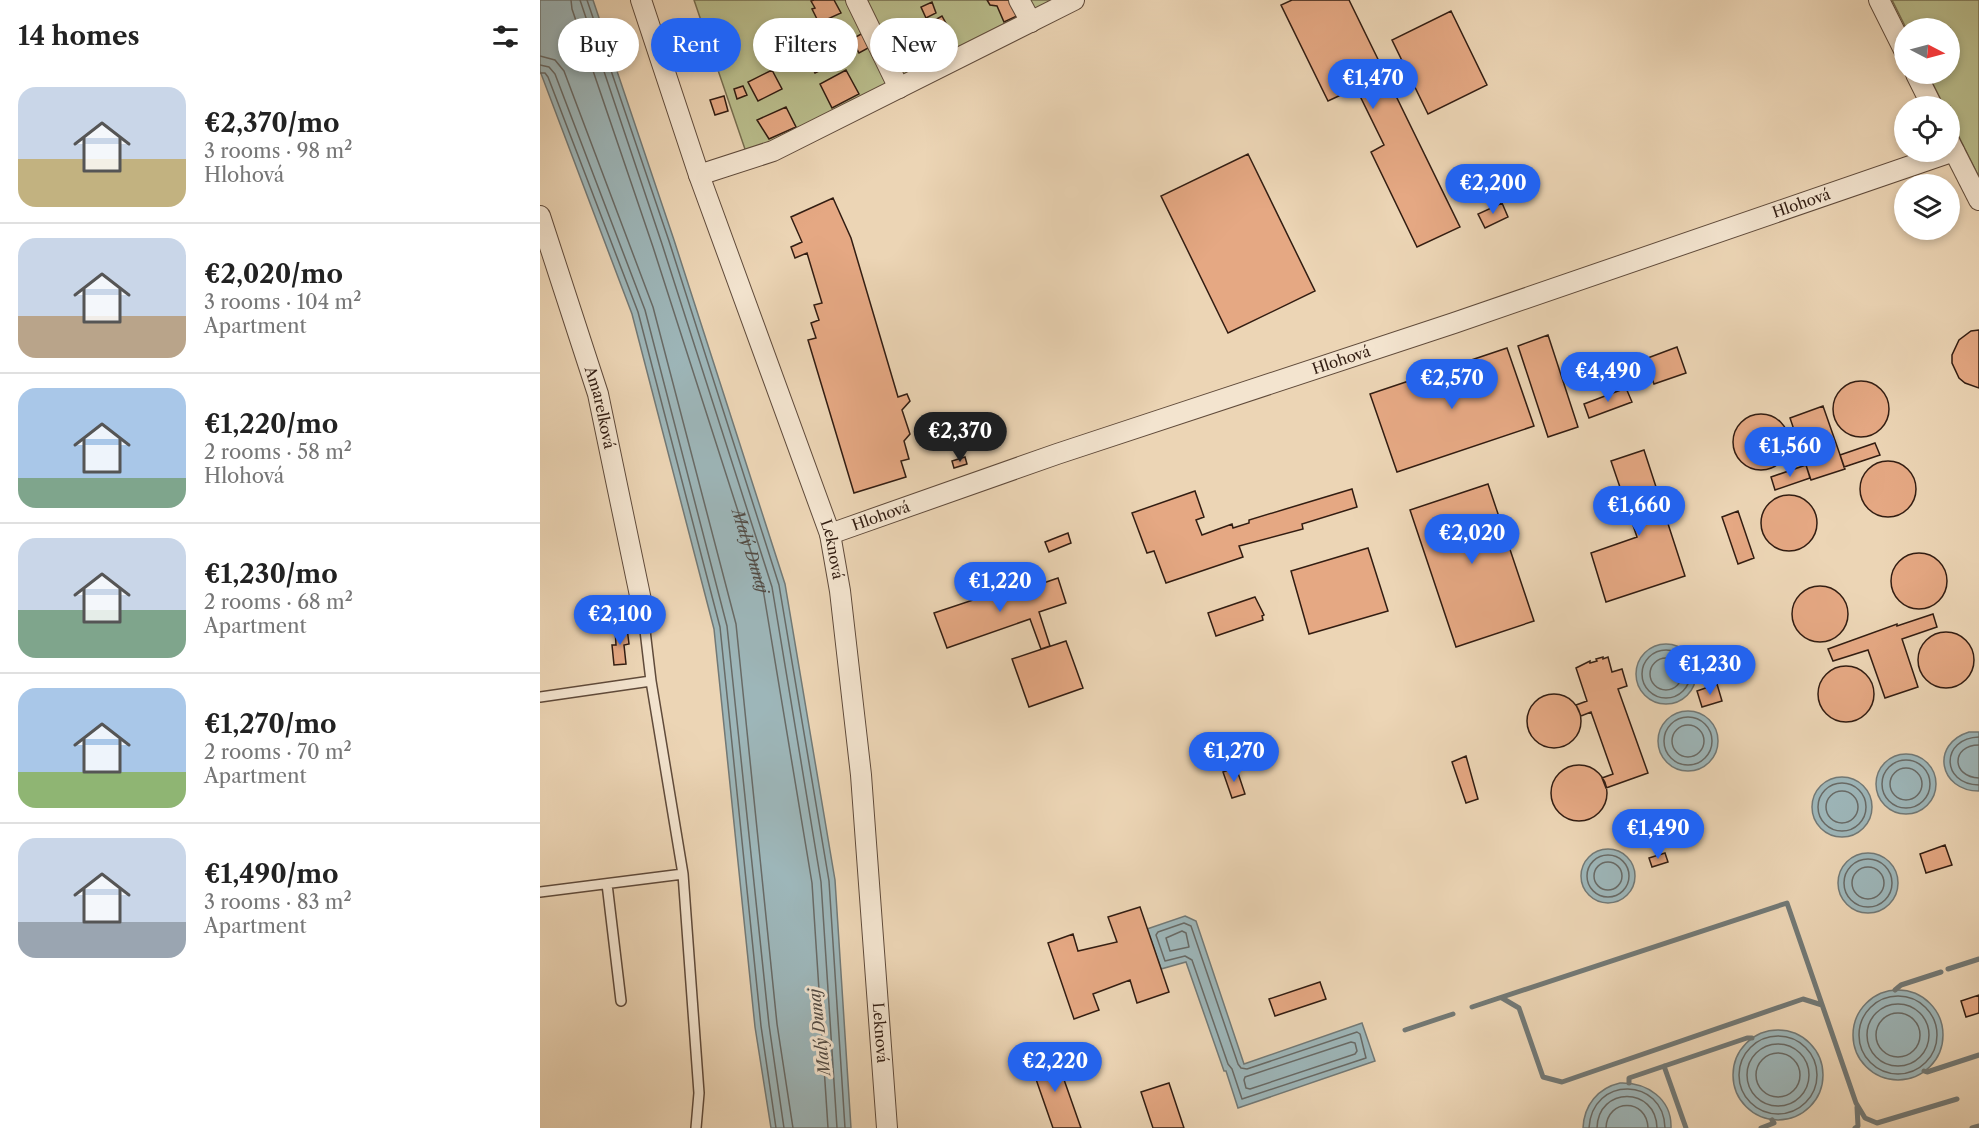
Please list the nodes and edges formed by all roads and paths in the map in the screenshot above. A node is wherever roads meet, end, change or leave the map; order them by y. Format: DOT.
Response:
graph roads {
  1 [pos="641,0"];
  2 [pos="856,0"];
  3 [pos="1019,0"];
  4 [pos="1074,0"];
  5 [pos="1879,0"];
  6 [pos="1031,22"];
  7 [pos="1894,30"];
  8 [pos="899,88"];
  9 [pos="1910,162"];
  10 [pos="1960,162"];
  11 [pos="699,175"];
  12 [pos="1979,200"];
  13 [pos="541,224"];
  14 [pos="830,534"];
  15 [pos="642,605"];
  16 [pos="651,681"];
  17 [pos="540,697"];
  18 [pos="683,874"];
  19 [pos="607,884"];
  20 [pos="540,892"];
  21 [pos="621,1001"];
  22 [pos="696,1128"];
  23 [pos="887,1128"];
  1 -- 11 [label="street, Leknová"];
  2 -- 8 [label="street"];
  3 -- 6 [label="street"];
  4 -- 6 [label="street"];
  5 -- 7 [label="street"];
  6 -- 8 [label="street"];
  8 -- 11 [label="street"];
  9 -- 14 [label="street, Hlohová"];
  10 -- 12 [label="street"];
  11 -- 14 [label="street, Leknová"];
  13 -- 15 [label="street, Amarelková"];
  14 -- 23 [label="street, Leknová"];
  15 -- 16 [label="lane"];
  16 -- 17 [label="lane"];
  16 -- 18 [label="lane"];
  18 -- 19 [label="lane"];
  18 -- 22 [label="lane"];
  19 -- 20 [label="lane"];
  19 -- 21 [label="lane"];
}
